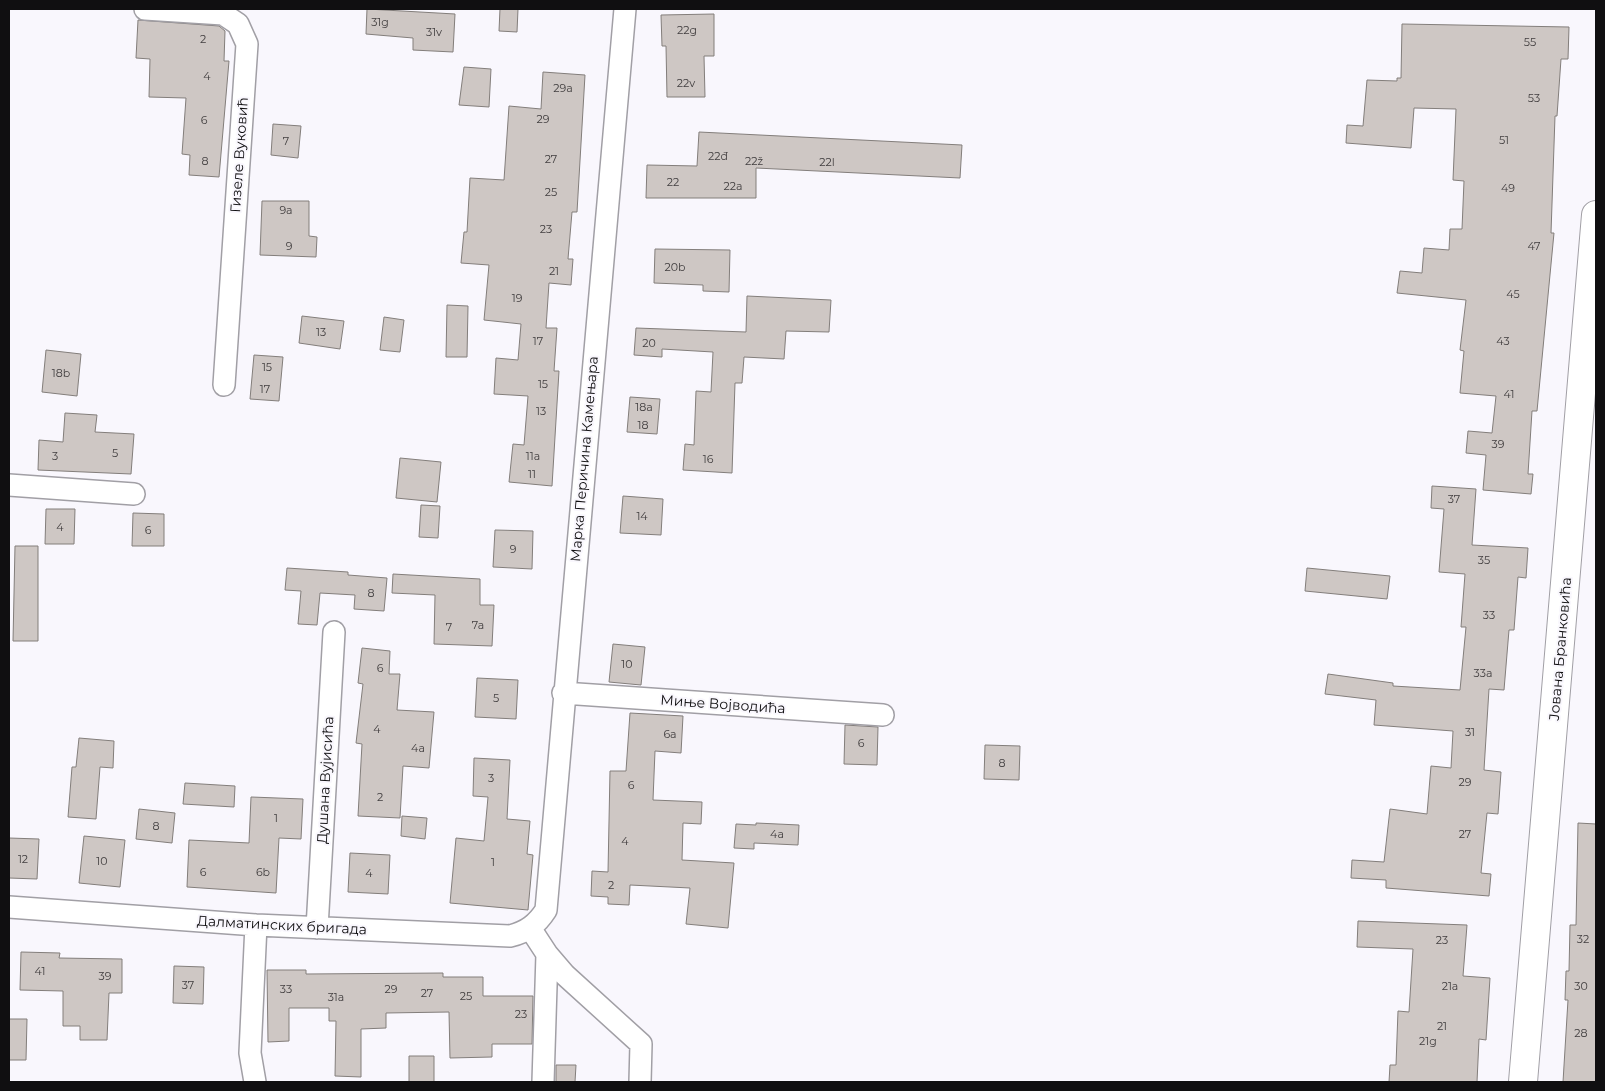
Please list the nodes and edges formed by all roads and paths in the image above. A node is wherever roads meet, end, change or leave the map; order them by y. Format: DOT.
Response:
graph roads {
  1 [pos="145,9"];
  2 [pos="625,9"];
  3 [pos="1596,215"];
  4 [pos="224,385"];
  5 [pos="9,485"];
  6 [pos="134,494"];
  7 [pos="334,632"];
  8 [pos="563,693"];
  9 [pos="883,715"];
  10 [pos="9,907"];
  11 [pos="546,910"];
  12 [pos="256,925"];
  13 [pos="316,928"];
  14 [pos="530,928"];
  15 [pos="547,954"];
  16 [pos="255,1082"];
  17 [pos="542,1082"];
  18 [pos="640,1082"];
  19 [pos="1523,1082"];
  1 -- 4 [label="street, Гизеле Вуковић"];
  2 -- 8 [label="street, Марка Перичина Камењара"];
  3 -- 19 [label="main road, Јована Бранковића"];
  5 -- 6 [label="street"];
  7 -- 13 [label="street, Душана Вујисића"];
  8 -- 9 [label="street, Миње Војводића"];
  8 -- 11 [label="street, Марка Перичина Камењара"];
  10 -- 12 [label="street, Далматинских бригада"];
  11 -- 14 [label="street, Далматинских бригада"];
  12 -- 13 [label="street, Далматинских бригада"];
  12 -- 16 [label="street"];
  13 -- 14 [label="street, Далматинских бригада"];
  14 -- 15 [label="street"];
  15 -- 17 [label="street"];
  15 -- 18 [label="street"];
}
